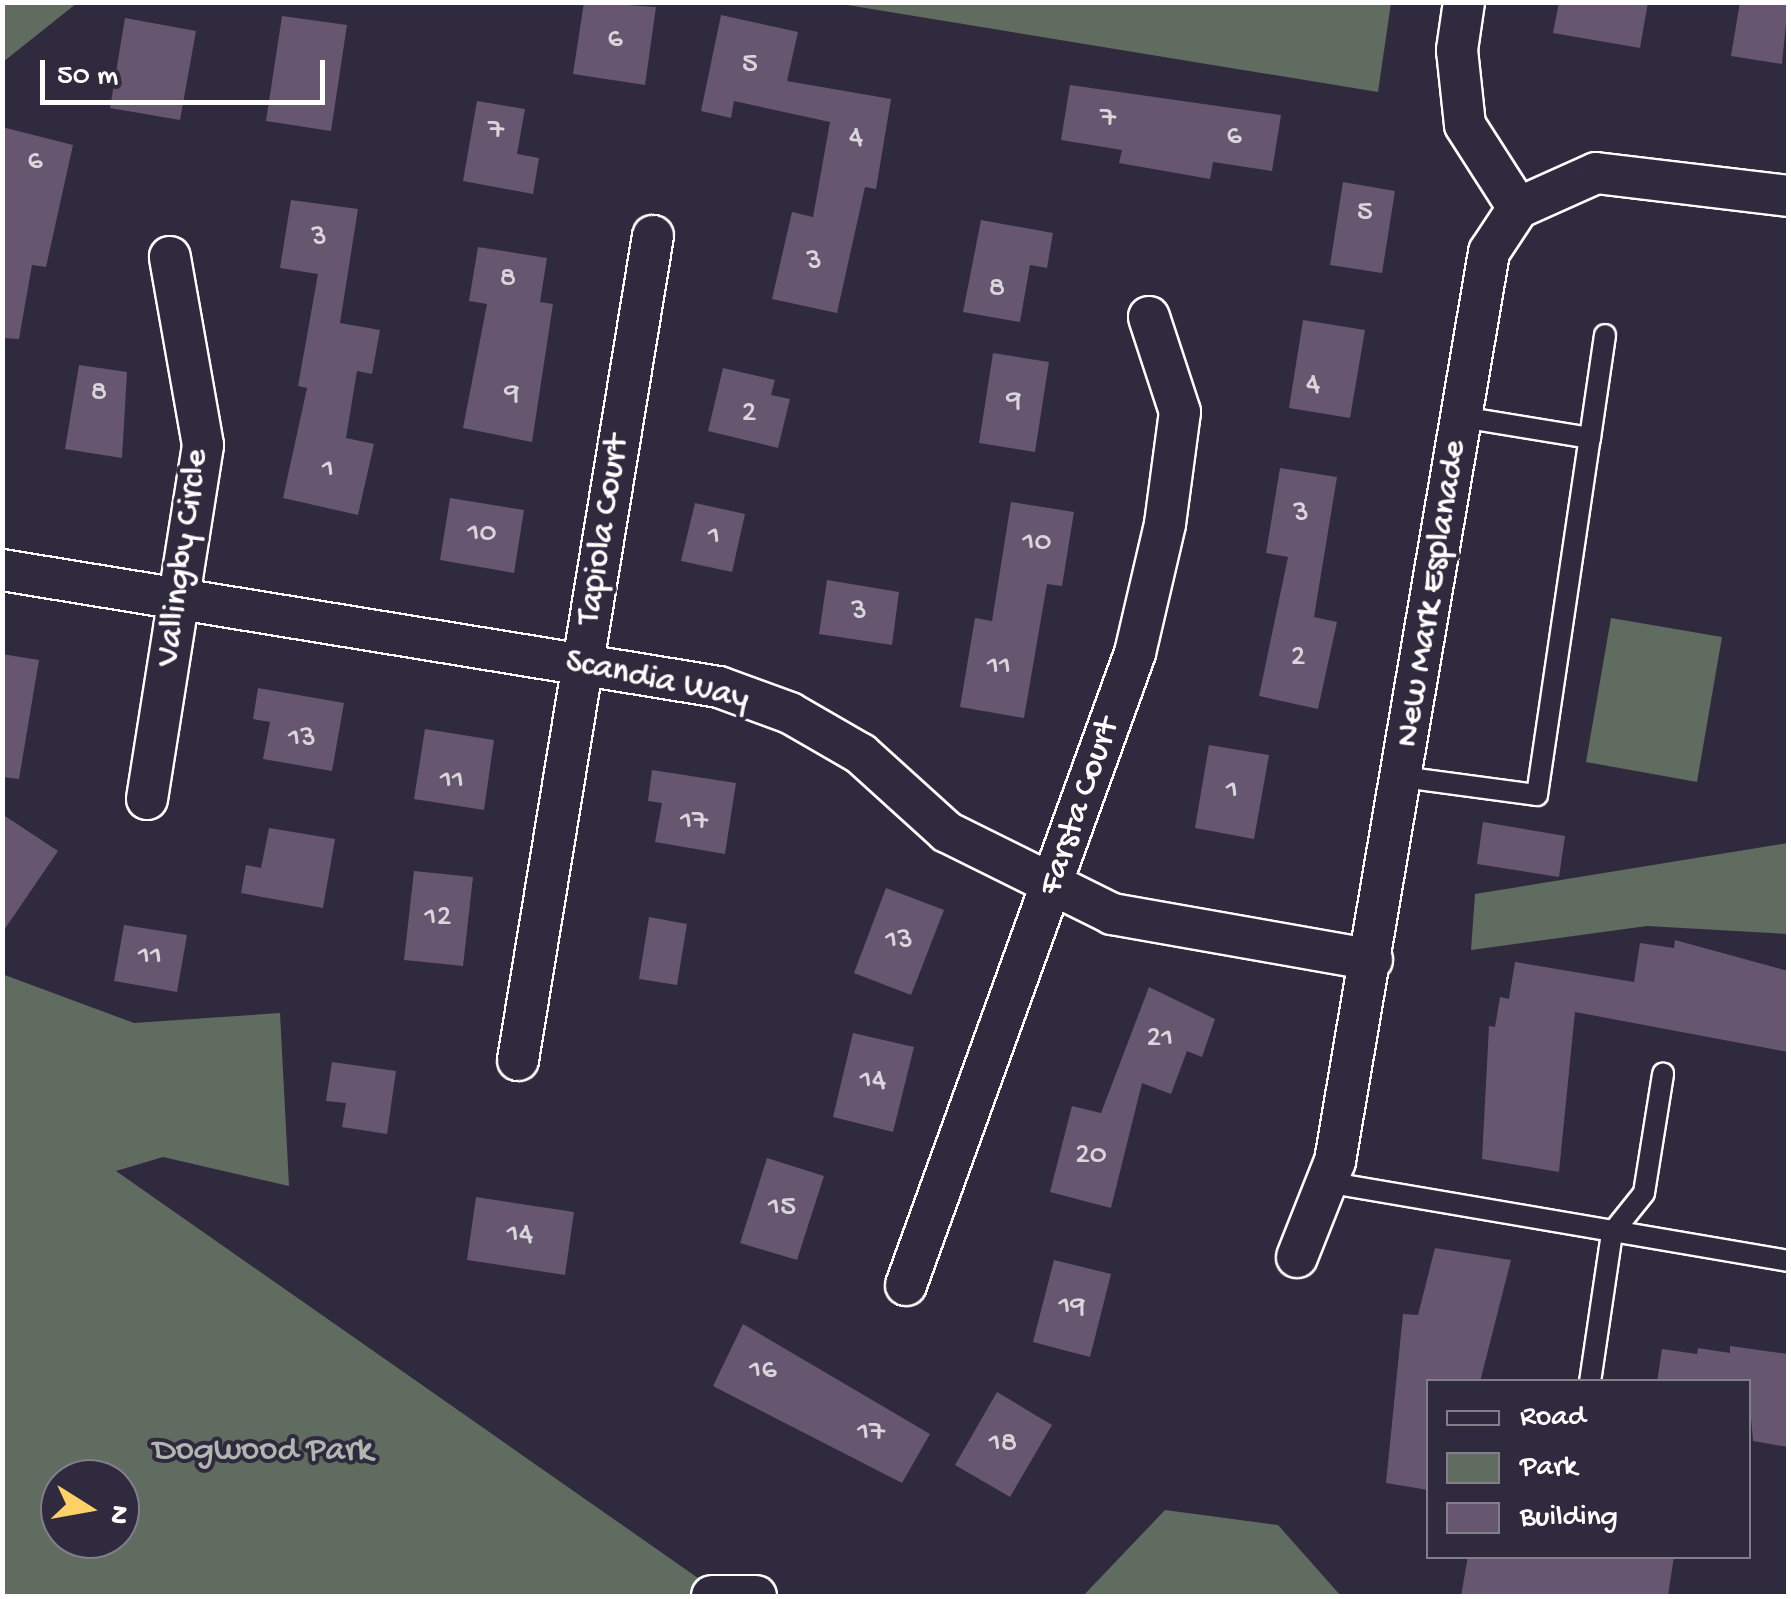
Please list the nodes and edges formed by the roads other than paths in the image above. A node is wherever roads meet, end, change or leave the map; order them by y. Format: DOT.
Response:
graph roads {
  1 [pos="1464,2"];
  2 [pos="1788,196"];
  3 [pos="1518,208"];
  4 [pos="653,236"];
  5 [pos="170,257"];
  6 [pos="1149,317"];
  7 [pos="1605,335"];
  8 [pos="1462,417"];
  9 [pos="1590,438"];
  10 [pos="2,570"];
  11 [pos="180,598"];
  12 [pos="582,665"];
  13 [pos="1402,777"];
  14 [pos="146,800"];
  15 [pos="1053,887"];
  16 [pos="1372,960"];
  17 [pos="518,1060"];
  18 [pos="1663,1074"];
  19 [pos="1326,1182"];
  20 [pos="1612,1232"];
  21 [pos="1296,1258"];
  22 [pos="1788,1261"];
  23 [pos="906,1286"];
  24 [pos="1590,1379"];
  25 [pos="712,1596"];
  26 [pos="756,1596"];
  1 -- 3 [label="street"];
  2 -- 3 [label="street"];
  3 -- 8 [label="street, New Mark Esplanade"];
  4 -- 12 [label="street, Tapiola Court"];
  5 -- 11 [label="street, Vallingby Circle"];
  6 -- 15 [label="street, Farsta Court"];
  7 -- 9 [label="lane"];
  8 -- 9 [label="lane"];
  8 -- 13 [label="street, New Mark Esplanade"];
  9 -- 13 [label="lane"];
  10 -- 11 [label="street, Scandia Way"];
  11 -- 12 [label="street, Scandia Way"];
  11 -- 14 [label="street, Vallingby Circle"];
  12 -- 15 [label="street, Scandia Way"];
  12 -- 17 [label="street, Tapiola Court"];
  13 -- 16 [label="street, New Mark Esplanade"];
  15 -- 16 [label="street, Scandia Way"];
  15 -- 23 [label="street, Farsta Court"];
  16 -- 19 [label="street, New Mark Esplanade"];
  18 -- 20 [label="lane"];
  19 -- 20 [label="lane"];
  19 -- 21 [label="street, New Mark Esplanade"];
  20 -- 22 [label="lane"];
  20 -- 24 [label="lane"];
  25 -- 26 [label="street"];
}
